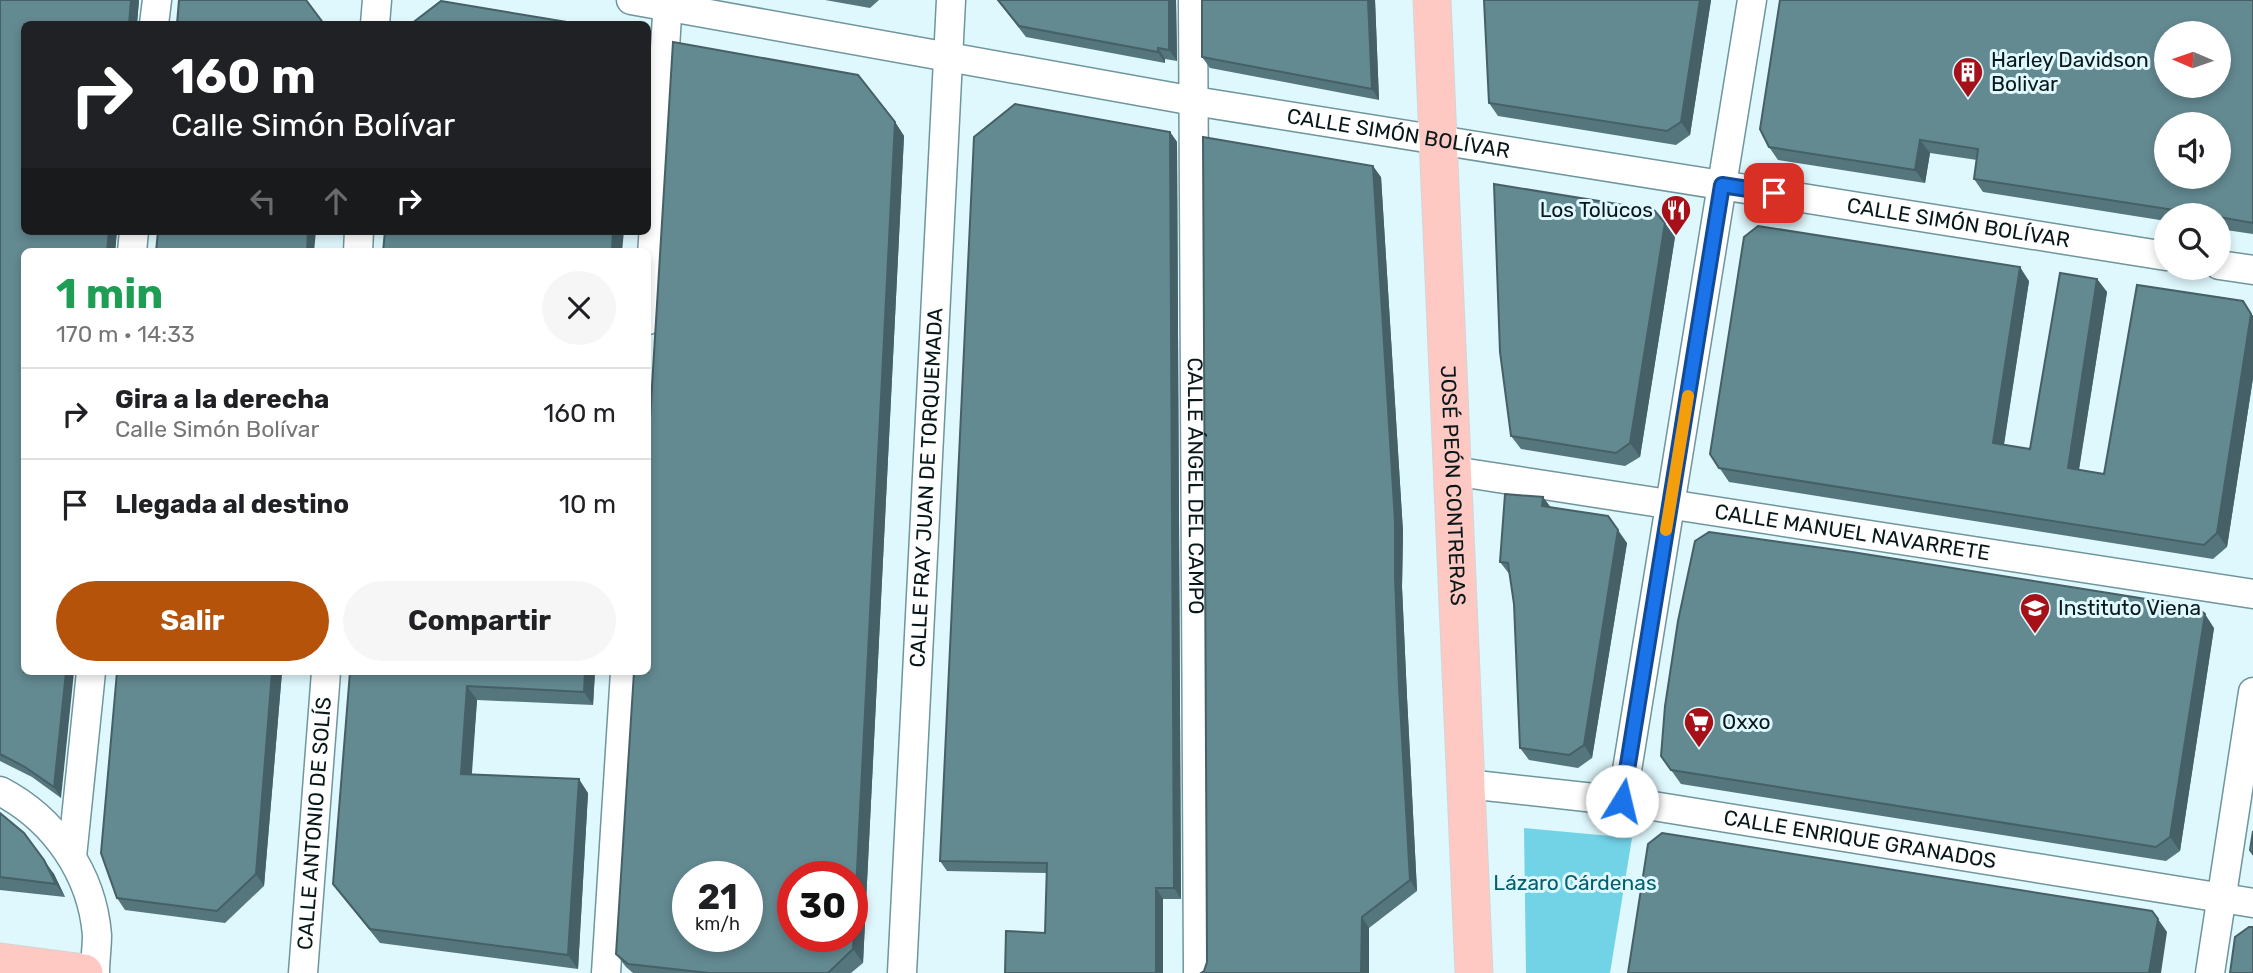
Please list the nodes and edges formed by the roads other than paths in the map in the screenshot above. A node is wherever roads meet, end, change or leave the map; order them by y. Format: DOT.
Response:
graph roads {
  1 [pos="157,0"];
  2 [pos="377,0"];
  3 [pos="631,0"];
  4 [pos="951,0"];
  5 [pos="1193,0"];
  6 [pos="1432,0"];
  7 [pos="1752,0"];
  8 [pos="668,3"];
  9 [pos="154,21"];
  10 [pos="375,21"];
  11 [pos="948,58"];
  12 [pos="1194,101"];
  13 [pos="1438,139"];
  14 [pos="1722,185"];
  15 [pos="2154,255"];
  16 [pos="2231,267"];
  17 [pos="2253,270"];
  18 [pos="651,272"];
  19 [pos="1452,471"];
  20 [pos="1670,504"];
  21 [pos="2253,594"];
  22 [pos="91,675"];
  23 [pos="326,675"];
  24 [pos="625,675"];
  25 [pos="2253,692"];
  26 [pos="1466,783"];
  27 [pos="0,791"];
  28 [pos="1622,801"];
  29 [pos="72,857"];
  30 [pos="2221,898"];
  31 [pos="2253,903"];
  32 [pos="0,962"];
  33 [pos="84,973"];
  34 [pos="95,973"];
  35 [pos="303,973"];
  36 [pos="606,973"];
  37 [pos="902,973"];
  38 [pos="1198,973"];
  39 [pos="1474,973"];
  40 [pos="2210,973"];
  1 -- 9 [label="street"];
  2 -- 10 [label="street"];
  3 -- 8 [label="street, CALLE SIMÓN BOLÍVAR"];
  4 -- 11 [label="street, CALLE FRAY JUAN DE TORQUEMADA"];
  5 -- 12 [label="street, CALLE ÁNGEL DEL CAMPO"];
  6 -- 13 [label="main road, JOSÉ PEÓN CONTRERAS"];
  7 -- 14 [label="street"];
  8 -- 11 [label="street, CALLE SIMÓN BOLÍVAR"];
  8 -- 18 [label="street"];
  11 -- 12 [label="street, CALLE SIMÓN BOLÍVAR"];
  11 -- 37 [label="street, CALLE FRAY JUAN DE TORQUEMADA"];
  12 -- 13 [label="street, CALLE SIMÓN BOLÍVAR"];
  12 -- 38 [label="street, CALLE ÁNGEL DEL CAMPO"];
  13 -- 14 [label="street, CALLE SIMÓN BOLÍVAR"];
  13 -- 19 [label="main road, JOSÉ PEÓN CONTRERAS"];
  14 -- 15 [label="street, CALLE SIMÓN BOLÍVAR"];
  14 -- 20 [label="street"];
  16 -- 17 [label="street"];
  19 -- 20 [label="street, CALLE MANUEL NAVARRETE"];
  19 -- 26 [label="main road, JOSÉ PEÓN CONTRERAS"];
  20 -- 21 [label="street, CALLE MANUEL NAVARRETE"];
  20 -- 28 [label="street"];
  22 -- 29 [label="street"];
  23 -- 35 [label="street, CALLE ANTONIO DE SOLÍS"];
  24 -- 36 [label="street"];
  25 -- 30 [label="street"];
  26 -- 28 [label="street, CALLE ENRIQUE GRANADOS"];
  26 -- 39 [label="main road, JOSÉ PEÓN CONTRERAS"];
  27 -- 29 [label="street"];
  28 -- 30 [label="street, CALLE ENRIQUE GRANADOS"];
  29 -- 34 [label="street"];
  30 -- 31 [label="street, CALLE ENRIQUE GRANADOS"];
  30 -- 40 [label="street"];
  32 -- 33 [label="main road"];
}
